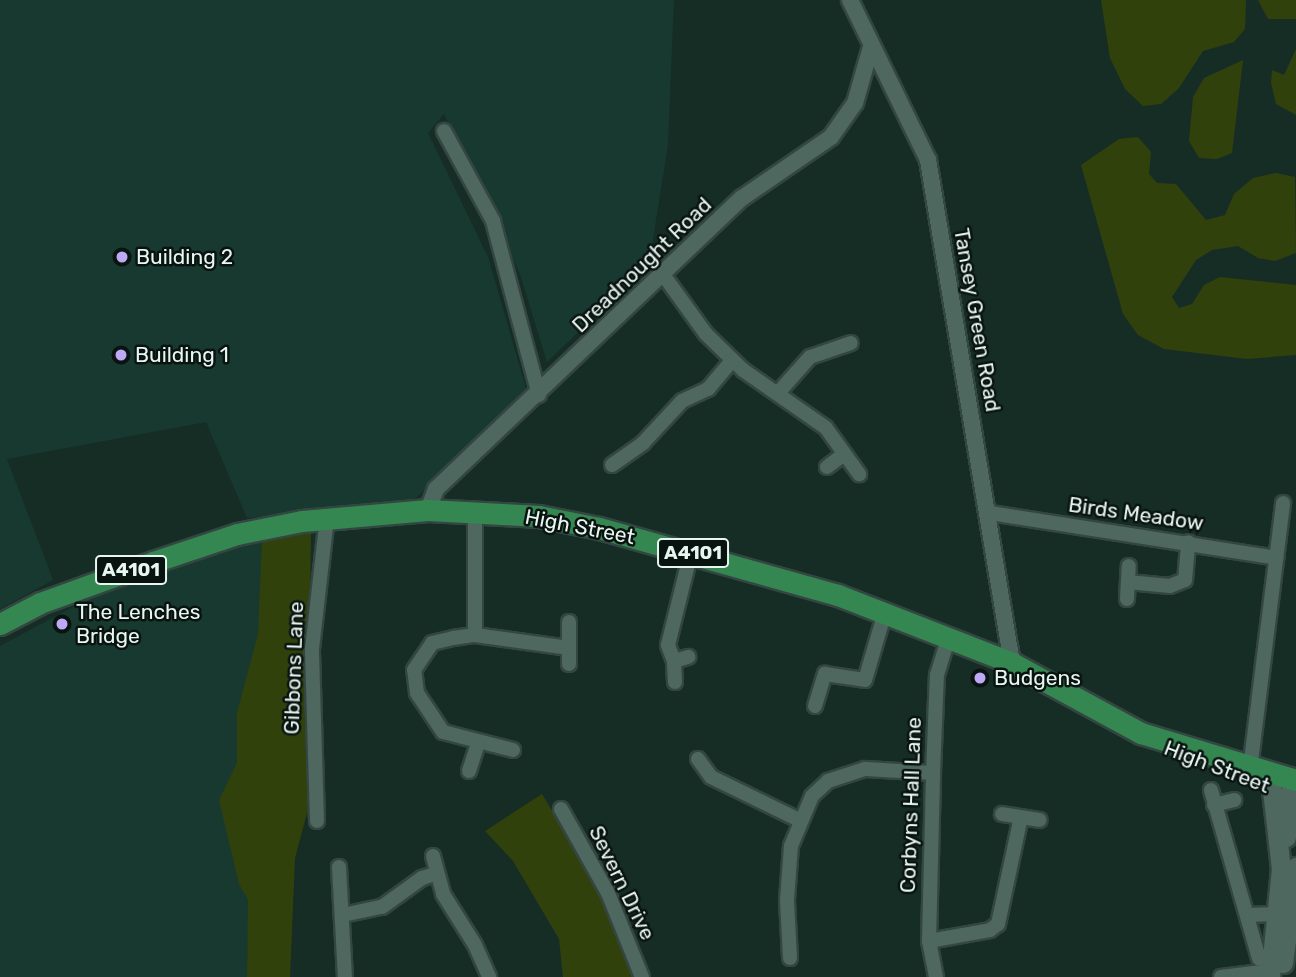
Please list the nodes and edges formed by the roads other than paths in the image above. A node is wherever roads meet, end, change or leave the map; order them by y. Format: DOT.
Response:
graph roads {
  1 [pos="850,0"];
  2 [pos="871,47"];
  3 [pos="444,131"];
  4 [pos="662,273"];
  5 [pos="851,342"];
  6 [pos="830,350"];
  7 [pos="732,360"];
  8 [pos="836,365"];
  9 [pos="778,393"];
  10 [pos="539,395"];
  11 [pos="628,454"];
  12 [pos="844,454"];
  13 [pos="612,465"];
  14 [pos="638,467"];
  15 [pos="827,467"];
  16 [pos="859,474"];
  17 [pos="1283,503"];
  18 [pos="428,510"];
  19 [pos="475,511"];
  20 [pos="990,513"];
  21 [pos="327,517"];
  22 [pos="1188,542"];
  23 [pos="691,552"];
  24 [pos="1276,558"];
  25 [pos="1129,566"];
  26 [pos="1128,582"];
  27 [pos="1127,599"];
  28 [pos="885,612"];
  29 [pos="569,622"];
  30 [pos="0,624"];
  31 [pos="475,635"];
  32 [pos="949,636"];
  33 [pos="569,648"];
  34 [pos="1012,663"];
  35 [pos="569,664"];
  36 [pos="675,682"];
  37 [pos="814,706"];
  38 [pos="1141,733"];
  39 [pos="478,743"];
  40 [pos="513,750"];
  41 [pos="698,759"];
  42 [pos="1250,769"];
  43 [pos="469,771"];
  44 [pos="933,773"];
  45 [pos="1290,788"];
  46 [pos="1210,790"];
  47 [pos="1234,800"];
  48 [pos="1214,805"];
  49 [pos="561,809"];
  50 [pos="1002,814"];
  51 [pos="1021,817"];
  52 [pos="799,820"];
  53 [pos="1040,820"];
  54 [pos="317,821"];
  55 [pos="433,856"];
  56 [pos="338,867"];
  57 [pos="1289,868"];
  58 [pos="435,874"];
  59 [pos="1283,914"];
  60 [pos="343,915"];
  61 [pos="1247,915"];
  62 [pos="929,941"];
  63 [pos="790,958"];
  64 [pos="1272,971"];
  65 [pos="345,977"];
  66 [pos="489,977"];
  67 [pos="642,977"];
  68 [pos="936,977"];
  69 [pos="1221,977"];
  1 -- 2 [label="street, Tansey Green Road"];
  2 -- 4 [label="street, Dreadnought Road"];
  2 -- 20 [label="street, Tansey Green Road"];
  3 -- 10 [label="street"];
  4 -- 7 [label="street"];
  4 -- 10 [label="street, Dreadnought Road"];
  5 -- 6 [label="street"];
  6 -- 8 [label="street"];
  6 -- 9 [label="street"];
  7 -- 9 [label="street"];
  7 -- 11 [label="street"];
  9 -- 12 [label="street"];
  10 -- 18 [label="street, Dreadnought Road"];
  11 -- 13 [label="street"];
  11 -- 14 [label="street"];
  12 -- 15 [label="street"];
  12 -- 16 [label="street"];
  17 -- 24 [label="street"];
  18 -- 19 [label="main road, High Street / A4101"];
  18 -- 21 [label="main road, High Street / A4101"];
  19 -- 23 [label="main road, High Street / A4101"];
  19 -- 31 [label="street"];
  20 -- 22 [label="street, Birds Meadow"];
  20 -- 34 [label="street, Tansey Green Road"];
  21 -- 30 [label="main road, High Street / A4101"];
  21 -- 54 [label="street, Gibbons Lane"];
  22 -- 24 [label="street, Birds Meadow"];
  22 -- 26 [label="street"];
  23 -- 28 [label="main road, High Street / A4101"];
  23 -- 36 [label="street"];
  24 -- 42 [label="street"];
  25 -- 26 [label="street"];
  26 -- 27 [label="street"];
  28 -- 32 [label="main road, High Street / A4101"];
  28 -- 37 [label="street"];
  29 -- 33 [label="street"];
  31 -- 33 [label="street"];
  31 -- 39 [label="street"];
  32 -- 34 [label="main road, High Street / A4101"];
  32 -- 44 [label="street, Corbyns Hall Lane"];
  33 -- 35 [label="street"];
  34 -- 38 [label="main road, High Street / A4101"];
  38 -- 42 [label="main road, High Street / A4101"];
  38 -- 45 [label="main road, High Street / A4101"];
  39 -- 40 [label="street"];
  39 -- 43 [label="street"];
  41 -- 52 [label="street"];
  42 -- 45 [label="main road, High Street / A4101"];
  44 -- 52 [label="street"];
  44 -- 62 [label="street, Corbyns Hall Lane"];
  45 -- 57 [label="main road"];
  46 -- 48 [label="street"];
  47 -- 48 [label="street"];
  48 -- 61 [label="street"];
  49 -- 67 [label="street, Severn Drive"];
  50 -- 51 [label="street"];
  51 -- 53 [label="street"];
  51 -- 62 [label="street"];
  52 -- 63 [label="street"];
  55 -- 58 [label="street"];
  56 -- 60 [label="street"];
  57 -- 59 [label="main road"];
  58 -- 60 [label="street"];
  58 -- 66 [label="street"];
  59 -- 61 [label="street"];
  59 -- 64 [label="main road"];
  60 -- 65 [label="street"];
  61 -- 64 [label="street"];
  62 -- 68 [label="street, Corbyns Hall Lane"];
  64 -- 69 [label="street"];
}
